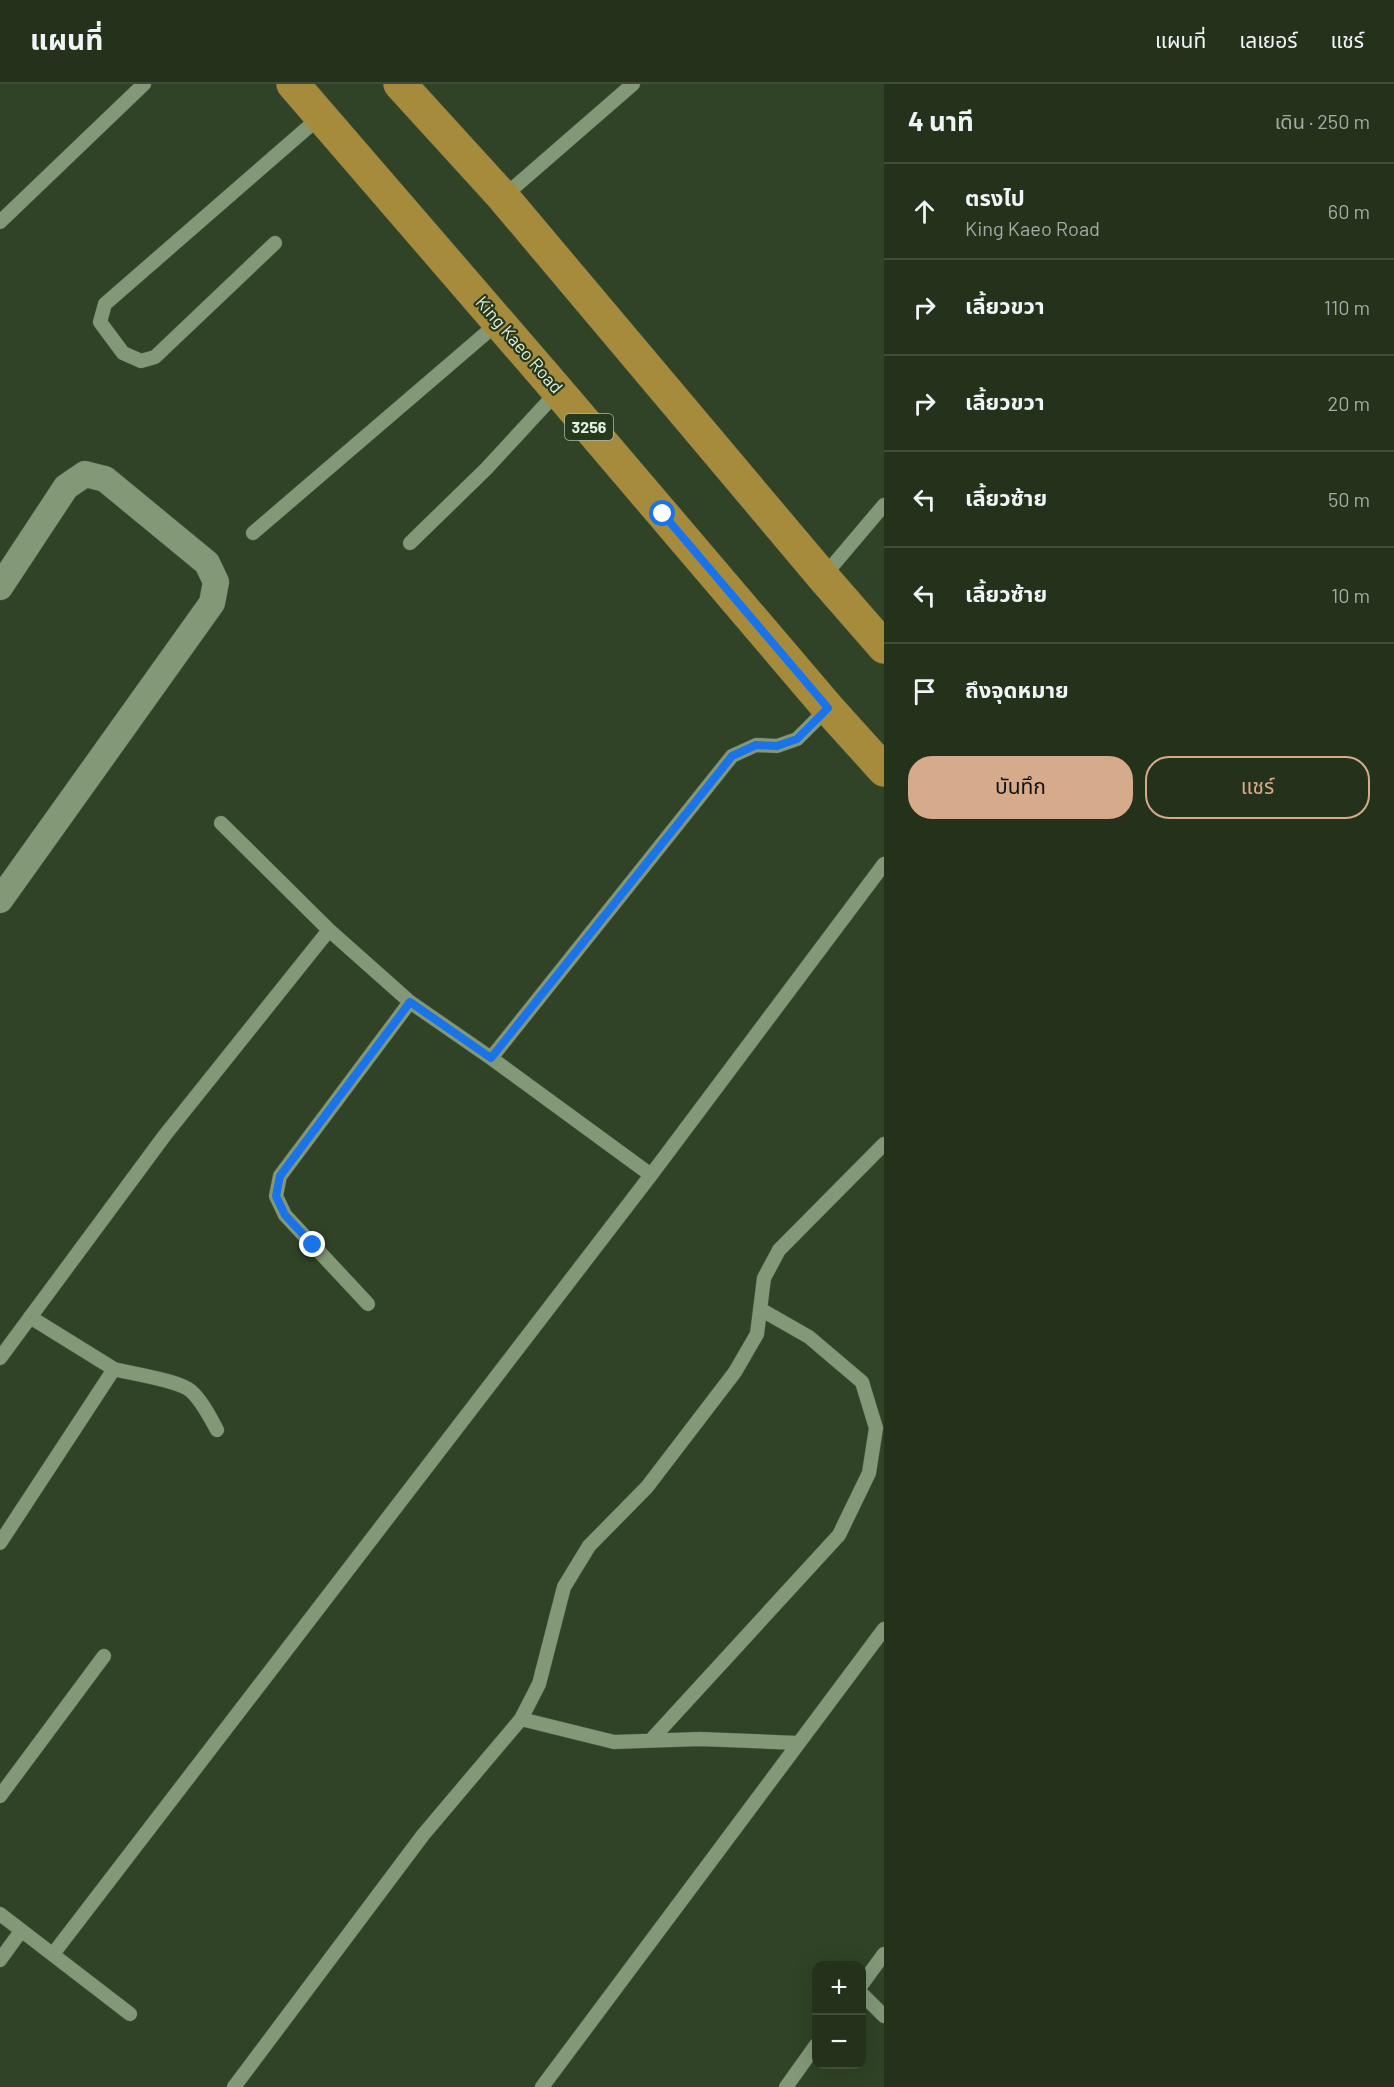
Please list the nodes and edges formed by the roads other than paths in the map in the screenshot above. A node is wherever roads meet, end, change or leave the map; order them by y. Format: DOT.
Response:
graph roads {
  1 [pos="144,84"];
  2 [pos="293,84"];
  3 [pos="400,84"];
  4 [pos="633,84"];
  5 [pos="321,116"];
  6 [pos="503,197"];
  7 [pos="0,222"];
  8 [pos="275,243"];
  9 [pos="499,322"];
  10 [pos="558,391"];
  11 [pos="884,504"];
  12 [pos="253,533"];
  13 [pos="410,543"];
  14 [pos="823,578"];
  15 [pos="0,587"];
  16 [pos="884,647"];
  17 [pos="828,708"];
  18 [pos="881,762"];
  19 [pos="221,822"];
  20 [pos="884,864"];
  21 [pos="0,900"];
  22 [pos="329,930"];
  23 [pos="410,1002"];
  24 [pos="491,1058"];
  25 [pos="884,1144"];
  26 [pos="651,1175"];
  27 [pos="368,1304"];
  28 [pos="760,1309"];
  29 [pos="30,1317"];
  30 [pos="0,1358"];
  31 [pos="114,1369"];
  32 [pos="218,1430"];
  33 [pos="0,1543"];
  34 [pos="884,1629"];
  35 [pos="104,1656"];
  36 [pos="521,1719"];
  37 [pos="651,1740"];
  38 [pos="798,1743"];
  39 [pos="0,1796"];
  40 [pos="0,1914"];
  41 [pos="21,1931"];
  42 [pos="53,1954"];
  43 [pos="884,1954"];
  44 [pos="0,1960"];
  45 [pos="866,1977"];
  46 [pos="866,1999"];
  47 [pos="130,2014"];
  48 [pos="884,2016"];
  49 [pos="812,2051"];
  50 [pos="234,2087"];
  51 [pos="542,2087"];
  52 [pos="786,2087"];
  1 -- 7 [label="lane"];
  2 -- 5 [label="main road, King Kaeo Road / 3256"];
  3 -- 6 [label="main road"];
  4 -- 6 [label="lane"];
  5 -- 8 [label="lane"];
  5 -- 9 [label="main road, King Kaeo Road / 3256"];
  6 -- 14 [label="main road"];
  9 -- 10 [label="main road, King Kaeo Road / 3256"];
  9 -- 12 [label="lane"];
  10 -- 13 [label="lane"];
  10 -- 17 [label="main road, King Kaeo Road / 3256"];
  11 -- 14 [label="lane"];
  14 -- 16 [label="main road"];
  15 -- 21 [label="street"];
  17 -- 18 [label="main road, King Kaeo Road / 3256"];
  17 -- 24 [label="lane"];
  19 -- 22 [label="lane"];
  20 -- 26 [label="lane"];
  22 -- 23 [label="lane"];
  22 -- 29 [label="lane"];
  23 -- 24 [label="lane"];
  23 -- 27 [label="lane"];
  24 -- 26 [label="lane"];
  25 -- 28 [label="lane"];
  26 -- 42 [label="lane"];
  28 -- 36 [label="lane"];
  28 -- 37 [label="lane"];
  29 -- 30 [label="lane"];
  29 -- 31 [label="lane"];
  31 -- 32 [label="lane"];
  31 -- 33 [label="lane"];
  34 -- 38 [label="lane"];
  35 -- 39 [label="lane"];
  36 -- 37 [label="lane"];
  36 -- 50 [label="lane"];
  37 -- 38 [label="lane"];
  38 -- 51 [label="lane"];
  40 -- 41 [label="lane"];
  41 -- 42 [label="lane"];
  41 -- 44 [label="lane"];
  42 -- 47 [label="lane"];
  43 -- 45 [label="lane"];
  46 -- 48 [label="lane"];
  49 -- 52 [label="lane"];
}
